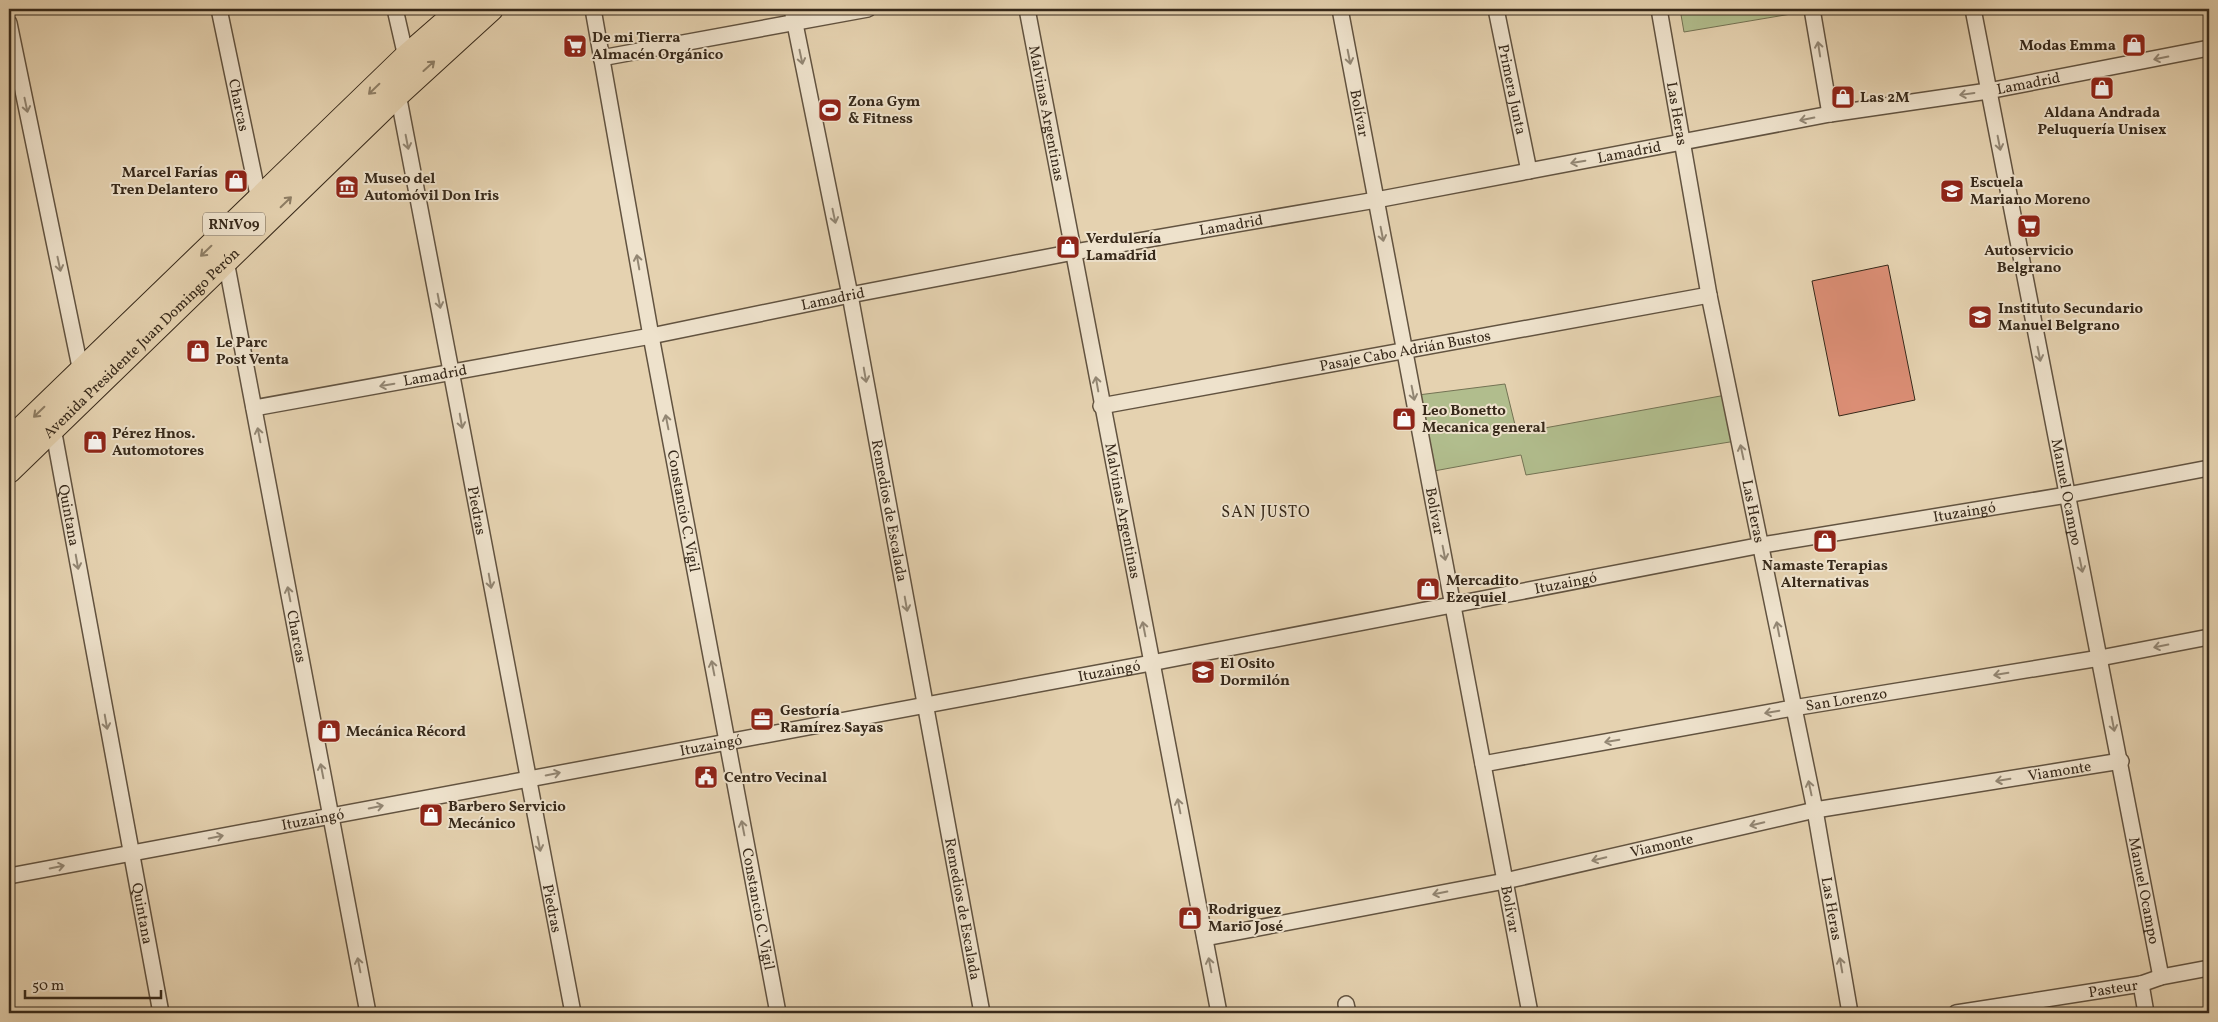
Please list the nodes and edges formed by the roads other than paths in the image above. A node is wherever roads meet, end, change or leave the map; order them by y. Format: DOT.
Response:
graph roads {
  1 [pos="219,9"];
  2 [pos="395,9"];
  3 [pos="461,9"];
  4 [pos="491,9"];
  5 [pos="593,9"];
  6 [pos="868,9"];
  7 [pos="1027,9"];
  8 [pos="1340,9"];
  9 [pos="1496,9"];
  10 [pos="1659,9"];
  11 [pos="1812,9"];
  12 [pos="1973,9"];
  13 [pos="793,16"];
  14 [pos="9,23"];
  15 [pos="2209,48"];
  16 [pos="406,57"];
  17 [pos="601,58"];
  18 [pos="1988,90"];
  19 [pos="398,94"];
  20 [pos="1830,114"];
  21 [pos="1683,142"];
  22 [pos="1529,171"];
  23 [pos="259,200"];
  24 [pos="1376,200"];
  25 [pos="1074,252"];
  26 [pos="226,261"];
  27 [pos="850,295"];
  28 [pos="1709,295"];
  29 [pos="651,336"];
  30 [pos="1405,350"];
  31 [pos="81,372"];
  32 [pos="453,373"];
  33 [pos="1101,406"];
  34 [pos="254,408"];
  35 [pos="53,428"];
  36 [pos="9,441"];
  37 [pos="2209,468"];
  38 [pos="9,471"];
  39 [pos="2067,495"];
  40 [pos="1762,545"];
  41 [pos="1454,605"];
  42 [pos="2209,637"];
  43 [pos="2100,658"];
  44 [pos="1151,663"];
  45 [pos="925,705"];
  46 [pos="1793,708"];
  47 [pos="727,742"];
  48 [pos="2121,761"];
  49 [pos="1483,764"];
  50 [pos="526,779"];
  51 [pos="1815,810"];
  52 [pos="330,816"];
  53 [pos="130,854"];
  54 [pos="9,876"];
  55 [pos="1505,881"];
  56 [pos="1204,938"];
  57 [pos="2209,968"];
  58 [pos="2161,977"];
  59 [pos="2142,984"];
  60 [pos="161,1013"];
  61 [pos="368,1013"];
  62 [pos="573,1013"];
  63 [pos="778,1013"];
  64 [pos="982,1013"];
  65 [pos="1219,1013"];
  66 [pos="1530,1013"];
  67 [pos="1850,1013"];
  68 [pos="1956,1013"];
  69 [pos="2146,1013"];
  1 -- 23 [label="street, Charcas"];
  2 -- 16 [label="street, Piedras"];
  3 -- 16 [label="main road, Avenida Presidente Juan Domingo Perón / RN1V09"];
  19 -- 4 [label="main road, Avenida Presidente Juan Domingo Perón / RN1V09, one-way"];
  5 -- 17 [label="street, Constancio C. Vigil"];
  6 -- 13 [label="street"];
  7 -- 25 [label="street, Malvinas Argentinas"];
  8 -- 24 [label="street, Bolívar, one-way"];
  9 -- 22 [label="street, Primera Junta"];
  10 -- 21 [label="street, Las Heras"];
  20 -- 11 [label="street, one-way"];
  12 -- 18 [label="street, Manuel Ocampo"];
  13 -- 17 [label="street"];
  13 -- 27 [label="street, Remedios de Escalada, one-way"];
  14 -- 31 [label="street, one-way"];
  15 -- 18 [label="street, Lamadrid, one-way"];
  16 -- 19 [label="street, Piedras"];
  16 -- 23 [label="main road, Avenida Presidente Juan Domingo Perón / RN1V09, one-way"];
  29 -- 17 [label="street, Constancio C. Vigil, one-way"];
  18 -- 20 [label="street, Lamadrid, one-way"];
  18 -- 39 [label="street, Manuel Ocampo, one-way"];
  26 -- 19 [label="main road, Avenida Presidente Juan Domingo Perón / RN1V09, one-way"];
  19 -- 32 [label="street, Piedras, one-way"];
  20 -- 21 [label="street, Lamadrid, one-way"];
  21 -- 22 [label="street, Lamadrid, one-way"];
  21 -- 28 [label="street, Las Heras"];
  22 -- 24 [label="street, Lamadrid"];
  23 -- 31 [label="main road, Avenida Presidente Juan Domingo Perón / RN1V09, one-way"];
  24 -- 25 [label="street, Lamadrid"];
  24 -- 30 [label="street, Bolívar, one-way"];
  25 -- 27 [label="street, Lamadrid"];
  33 -- 25 [label="street, Malvinas Argentinas, one-way"];
  26 -- 34 [label="street, Charcas"];
  26 -- 35 [label="main road, Avenida Presidente Juan Domingo Perón / RN1V09"];
  27 -- 29 [label="street, Lamadrid"];
  27 -- 45 [label="street, Remedios de Escalada, one-way"];
  28 -- 30 [label="street, Pasaje Cabo Adrián Bustos"];
  40 -- 28 [label="street, Las Heras, one-way"];
  29 -- 32 [label="street, Lamadrid"];
  47 -- 29 [label="street, Constancio C. Vigil, one-way"];
  30 -- 33 [label="street, Pasaje Cabo Adrián Bustos"];
  30 -- 41 [label="street, Bolívar, one-way"];
  31 -- 35 [label="street"];
  31 -- 36 [label="main road, Avenida Presidente Juan Domingo Perón / RN1V09, one-way"];
  32 -- 34 [label="street, Lamadrid, one-way"];
  32 -- 50 [label="street, Piedras, one-way"];
  44 -- 33 [label="street, Malvinas Argentinas, one-way"];
  52 -- 34 [label="street, Charcas, one-way"];
  35 -- 38 [label="main road, Avenida Presidente Juan Domingo Perón / RN1V09"];
  35 -- 53 [label="street, Quintana, one-way"];
  37 -- 39 [label="street, Ituzaingó"];
  39 -- 40 [label="street, Ituzaingó"];
  39 -- 43 [label="street, Manuel Ocampo, one-way"];
  40 -- 41 [label="street, Ituzaingó"];
  46 -- 40 [label="street, Las Heras, one-way"];
  41 -- 44 [label="street, Ituzaingó"];
  41 -- 49 [label="street, Bolívar"];
  42 -- 43 [label="street, San Lorenzo, one-way"];
  43 -- 46 [label="street, San Lorenzo, one-way"];
  43 -- 48 [label="street, Manuel Ocampo, one-way"];
  44 -- 45 [label="street, Ituzaingó"];
  56 -- 44 [label="street, Malvinas Argentinas, one-way"];
  45 -- 47 [label="street, Ituzaingó"];
  45 -- 64 [label="street, Remedios de Escalada"];
  46 -- 49 [label="street, San Lorenzo, one-way"];
  51 -- 46 [label="street, Las Heras, one-way"];
  50 -- 47 [label="street, Ituzaingó, one-way"];
  63 -- 47 [label="street, Constancio C. Vigil, one-way"];
  48 -- 51 [label="street, Viamonte, one-way"];
  48 -- 58 [label="street, Manuel Ocampo"];
  49 -- 55 [label="street, Bolívar"];
  52 -- 50 [label="street, Ituzaingó, one-way"];
  50 -- 62 [label="street, Piedras, one-way"];
  51 -- 55 [label="street, Viamonte, one-way"];
  67 -- 51 [label="street, Las Heras, one-way"];
  53 -- 52 [label="street, Ituzaingó, one-way"];
  61 -- 52 [label="street, Charcas, one-way"];
  54 -- 53 [label="street, Ituzaingó, one-way"];
  53 -- 60 [label="street, Quintana"];
  55 -- 56 [label="street, Viamonte, one-way"];
  55 -- 66 [label="street, Bolívar"];
  65 -- 56 [label="street, Malvinas Argentinas, one-way"];
  57 -- 58 [label="street, Pasteur"];
  58 -- 59 [label="street, Pasteur"];
  59 -- 68 [label="street, Pasteur"];
  59 -- 69 [label="street"];
}
